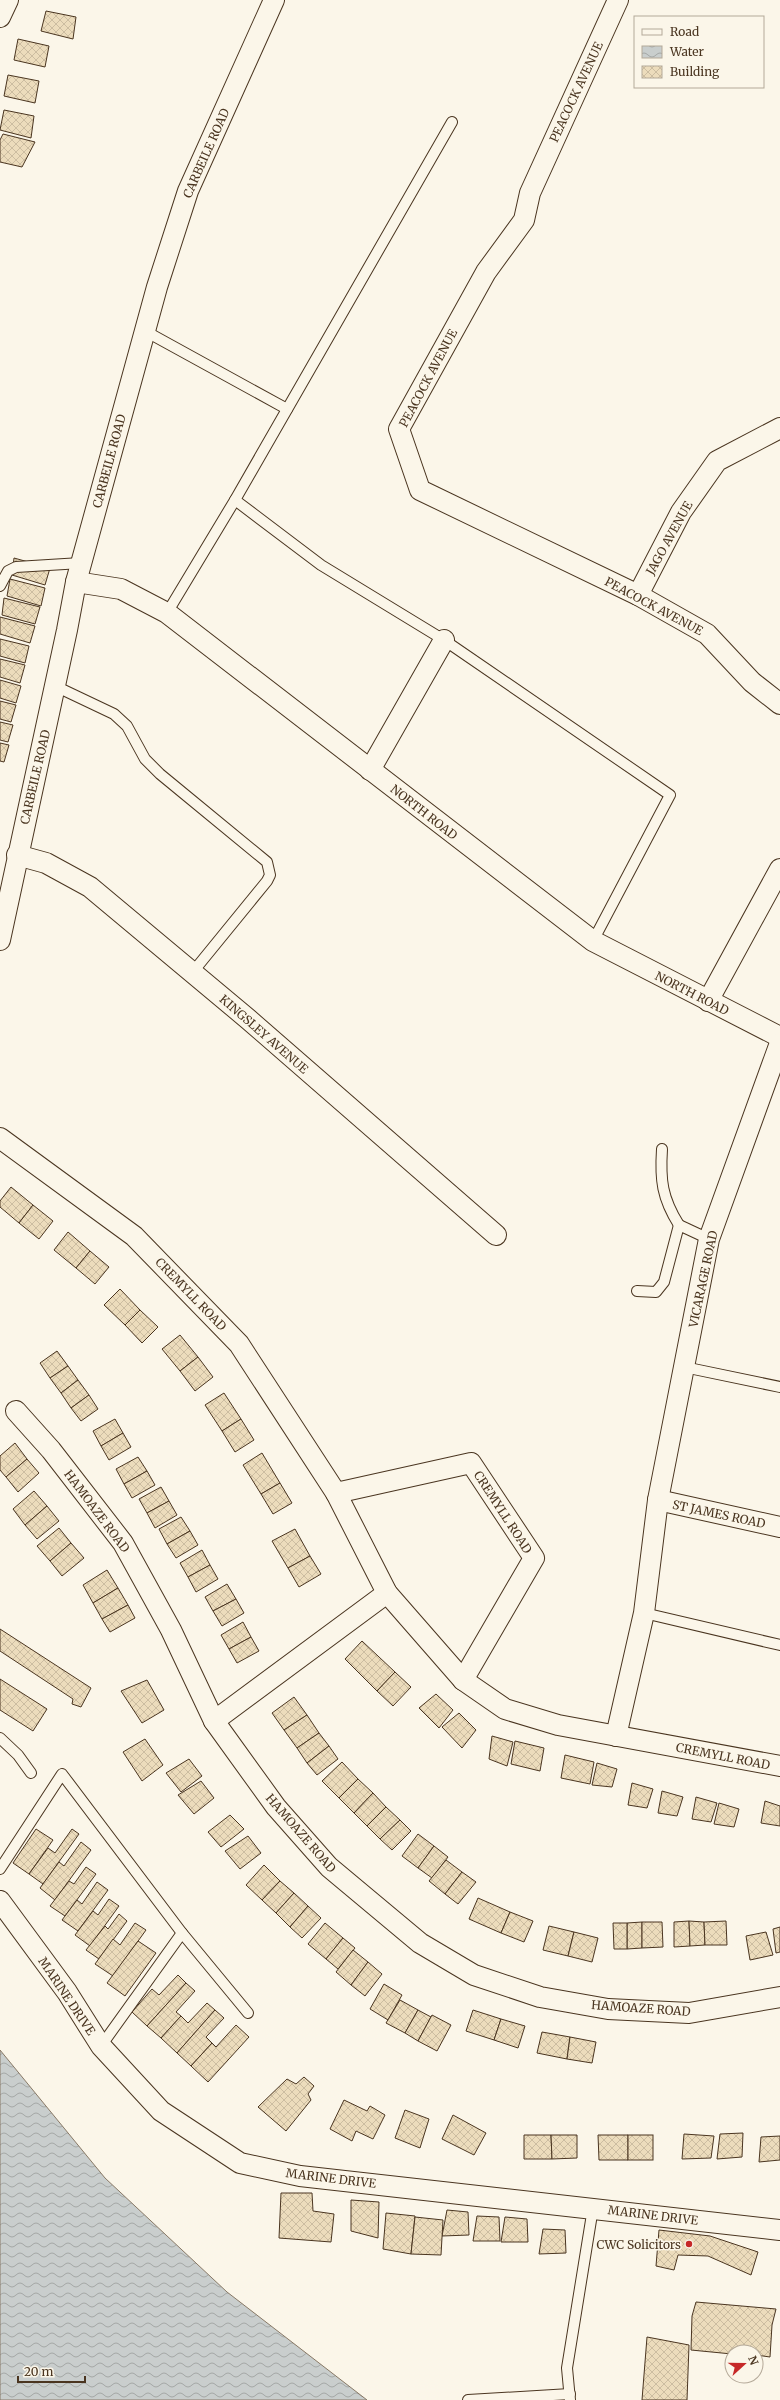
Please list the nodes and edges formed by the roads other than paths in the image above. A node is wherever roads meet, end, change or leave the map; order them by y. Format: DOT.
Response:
graph roads {
  1 [pos="8,0"];
  2 [pos="274,0"];
  3 [pos="618,0"];
  4 [pos="0,17"];
  5 [pos="452,122"];
  6 [pos="145,331"];
  7 [pos="287,409"];
  8 [pos="780,428"];
  9 [pos="235,500"];
  10 [pos="78,573"];
  11 [pos="0,586"];
  12 [pos="638,595"];
  13 [pos="167,613"];
  14 [pos="444,640"];
  15 [pos="55,686"];
  16 [pos="780,704"];
  17 [pos="370,770"];
  18 [pos="17,855"];
  19 [pos="780,869"];
  20 [pos="0,940"];
  21 [pos="593,941"];
  22 [pos="192,973"];
  23 [pos="708,1002"];
  24 [pos="780,1037"];
  25 [pos="780,1043"];
  26 [pos="0,1138"];
  27 [pos="662,1149"];
  28 [pos="679,1224"];
  29 [pos="496,1235"];
  30 [pos="710,1239"];
  31 [pos="637,1291"];
  32 [pos="684,1367"];
  33 [pos="780,1388"];
  34 [pos="16,1411"];
  35 [pos="336,1493"];
  36 [pos="658,1500"];
  37 [pos="780,1527"];
  38 [pos="388,1592"];
  39 [pos="644,1613"];
  40 [pos="780,1645"];
  41 [pos="463,1680"];
  42 [pos="214,1721"];
  43 [pos="616,1736"];
  44 [pos="0,1738"];
  45 [pos="780,1766"];
  46 [pos="31,1773"];
  47 [pos="0,1869"];
  48 [pos="0,1901"];
  49 [pos="182,1933"];
  50 [pos="780,1997"];
  51 [pos="248,2013"];
  52 [pos="101,2046"];
  53 [pos="593,2208"];
  54 [pos="780,2230"];
  55 [pos="570,2397"];
  56 [pos="468,2400"];
  1 -- 4 [label="street"];
  2 -- 6 [label="street, CARBEILE ROAD"];
  3 -- 12 [label="street, PEACOCK AVENUE"];
  5 -- 7 [label="lane"];
  6 -- 7 [label="lane"];
  6 -- 10 [label="street, CARBEILE ROAD"];
  7 -- 9 [label="lane"];
  8 -- 12 [label="street, JAGO AVENUE"];
  9 -- 13 [label="lane"];
  9 -- 14 [label="lane"];
  10 -- 11 [label="lane"];
  10 -- 13 [label="street, NORTH ROAD"];
  10 -- 15 [label="street, CARBEILE ROAD"];
  12 -- 16 [label="street, PEACOCK AVENUE"];
  13 -- 17 [label="street, NORTH ROAD"];
  14 -- 17 [label="street"];
  14 -- 21 [label="lane"];
  15 -- 18 [label="street, CARBEILE ROAD"];
  15 -- 22 [label="lane"];
  17 -- 21 [label="street, NORTH ROAD"];
  18 -- 20 [label="street, CARBEILE ROAD"];
  18 -- 22 [label="street, KINGSLEY AVENUE"];
  19 -- 23 [label="street"];
  21 -- 23 [label="street, NORTH ROAD"];
  22 -- 29 [label="street, KINGSLEY AVENUE"];
  23 -- 24 [label="street, NORTH ROAD"];
  25 -- 30 [label="street, VICARAGE ROAD"];
  26 -- 35 [label="street, CREMYLL ROAD"];
  27 -- 28 [label="lane"];
  28 -- 30 [label="lane"];
  28 -- 31 [label="lane"];
  30 -- 32 [label="street, VICARAGE ROAD"];
  32 -- 33 [label="lane"];
  32 -- 36 [label="street, VICARAGE ROAD"];
  34 -- 42 [label="street, HAMOAZE ROAD"];
  35 -- 38 [label="street, CREMYLL ROAD"];
  35 -- 41 [label="street, CREMYLL ROAD"];
  36 -- 37 [label="street, ST JAMES ROAD"];
  36 -- 39 [label="street, VICARAGE ROAD"];
  38 -- 41 [label="street, CREMYLL ROAD"];
  38 -- 42 [label="street"];
  39 -- 40 [label="lane"];
  39 -- 43 [label="street, VICARAGE ROAD"];
  41 -- 43 [label="street, CREMYLL ROAD"];
  42 -- 50 [label="street, HAMOAZE ROAD"];
  43 -- 45 [label="street, CREMYLL ROAD"];
  44 -- 46 [label="lane"];
  47 -- 49 [label="lane"];
  48 -- 52 [label="street, MARINE DRIVE"];
  49 -- 51 [label="lane"];
  49 -- 52 [label="lane"];
  52 -- 53 [label="street, MARINE DRIVE"];
  53 -- 54 [label="street, MARINE DRIVE"];
  53 -- 55 [label="lane"];
  55 -- 56 [label="lane"];
}
